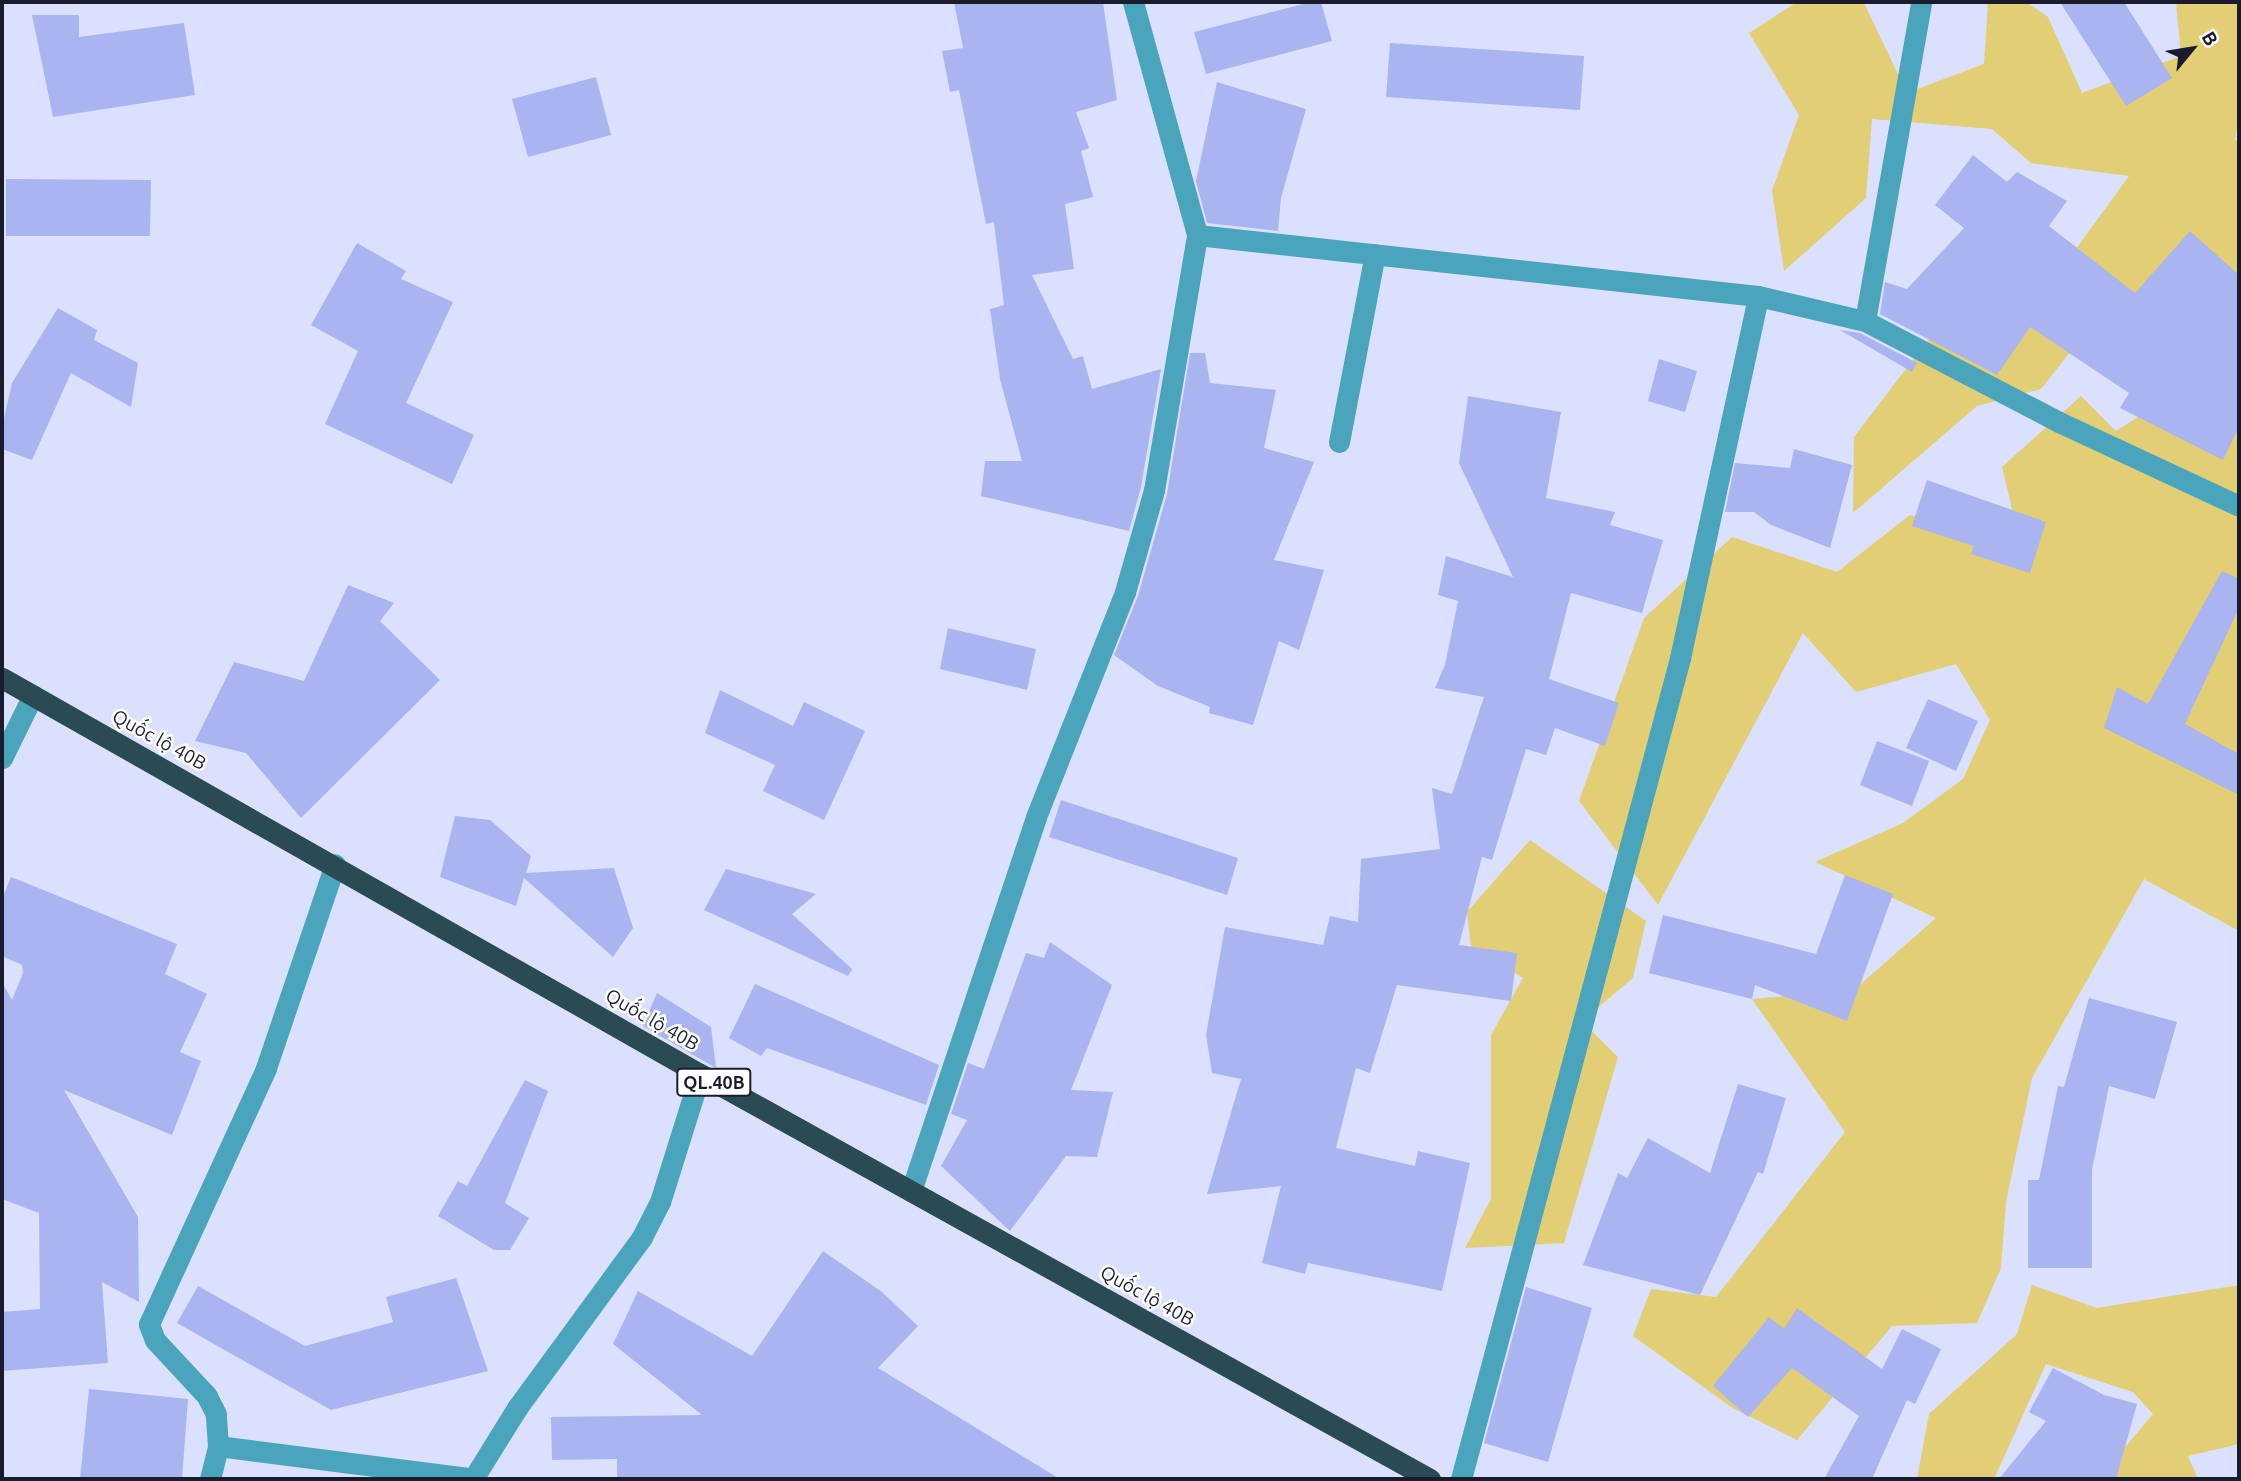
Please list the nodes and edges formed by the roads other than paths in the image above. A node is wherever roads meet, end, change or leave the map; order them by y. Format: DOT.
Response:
graph roads {
  1 [pos="1133,2"];
  2 [pos="1921,2"];
  3 [pos="1197,235"];
  4 [pos="1375,254"];
  5 [pos="1758,296"];
  6 [pos="1865,321"];
  7 [pos="1339,442"];
  8 [pos="2239,506"];
  9 [pos="2,678"];
  10 [pos="33,695"];
  11 [pos="2,758"];
  12 [pos="335,864"];
  13 [pos="700,1074"];
  14 [pos="911,1191"];
  15 [pos="218,1446"];
  16 [pos="210,1479"];
  17 [pos="473,1479"];
  18 [pos="1430,1479"];
  19 [pos="1461,1479"];
  1 -- 3 [label="street"];
  2 -- 6 [label="street"];
  3 -- 4 [label="street"];
  3 -- 14 [label="street"];
  4 -- 5 [label="street"];
  4 -- 7 [label="street"];
  5 -- 6 [label="street"];
  5 -- 19 [label="street"];
  6 -- 8 [label="street"];
  9 -- 10 [label="highway, Quốc lộ 40B / QL.40B"];
  10 -- 11 [label="street"];
  10 -- 12 [label="highway, Quốc lộ 40B / QL.40B"];
  12 -- 13 [label="highway, Quốc lộ 40B / QL.40B"];
  12 -- 15 [label="street"];
  13 -- 14 [label="highway, Quốc lộ 40B / QL.40B"];
  13 -- 17 [label="street"];
  14 -- 18 [label="highway, Quốc lộ 40B / QL.40B"];
  15 -- 16 [label="street"];
  15 -- 17 [label="street"];
}
